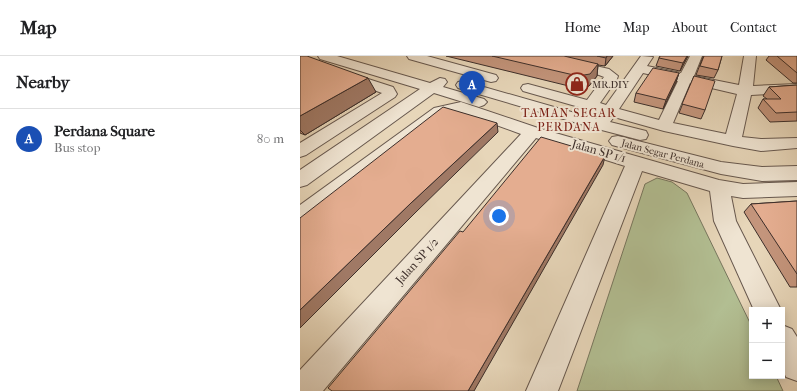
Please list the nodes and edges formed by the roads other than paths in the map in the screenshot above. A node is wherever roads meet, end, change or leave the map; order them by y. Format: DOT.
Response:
graph roads {
  1 [pos="360,56"];
  2 [pos="413,56"];
  3 [pos="535,56"];
  4 [pos="570,56"];
  5 [pos="647,56"];
  6 [pos="696,56"];
  7 [pos="750,56"];
  8 [pos="443,59"];
  9 [pos="596,59"];
  10 [pos="319,60"];
  11 [pos="638,70"];
  12 [pos="686,78"];
  13 [pos="438,84"];
  14 [pos="797,88"];
  15 [pos="746,91"];
  16 [pos="590,106"];
  17 [pos="612,108"];
  18 [pos="350,120"];
  19 [pos="664,126"];
  20 [pos="373,129"];
  21 [pos="596,130"];
  22 [pos="532,132"];
  23 [pos="733,141"];
  24 [pos="797,143"];
  25 [pos="300,151"];
  26 [pos="797,158"];
  27 [pos="636,162"];
  28 [pos="797,173"];
  29 [pos="300,180"];
  30 [pos="719,188"];
  31 [pos="797,189"];
  32 [pos="300,216"];
  33 [pos="767,307"];
  34 [pos="302,391"];
  35 [pos="542,391"];
  1 -- 13 [label="street, Jalan Segar Perdana"];
  2 -- 8 [label="street"];
  3 -- 16 [label="street"];
  4 -- 9 [label="street"];
  5 -- 11 [label="street"];
  6 -- 12 [label="street"];
  7 -- 15 [label="street"];
  8 -- 16 [label="street"];
  9 -- 11 [label="street"];
  10 -- 13 [label="street, Jalan Segar Perdana"];
  10 -- 18 [label="street"];
  11 -- 12 [label="street"];
  11 -- 17 [label="street"];
  12 -- 15 [label="street"];
  12 -- 19 [label="street"];
  13 -- 20 [label="street"];
  13 -- 21 [label="street, Jalan Segar Perdana"];
  14 -- 15 [label="street"];
  15 -- 23 [label="street"];
  16 -- 17 [label="street"];
  17 -- 19 [label="street"];
  17 -- 21 [label="street"];
  18 -- 20 [label="street"];
  18 -- 25 [label="street"];
  19 -- 23 [label="street"];
  20 -- 29 [label="street"];
  21 -- 26 [label="street, Jalan Segar Perdana"];
  21 -- 28 [label="street, Jalan Segar Perdana"];
  22 -- 27 [label="street, Jalan SP 1/1"];
  22 -- 32 [label="street, Jalan SP 1/1"];
  22 -- 34 [label="street, Jalan SP 1/2"];
  23 -- 24 [label="street"];
  27 -- 30 [label="street, Jalan SP 1/1"];
  27 -- 35 [label="street"];
  30 -- 31 [label="street, Jalan SP 1/1"];
  30 -- 33 [label="street"];
}
